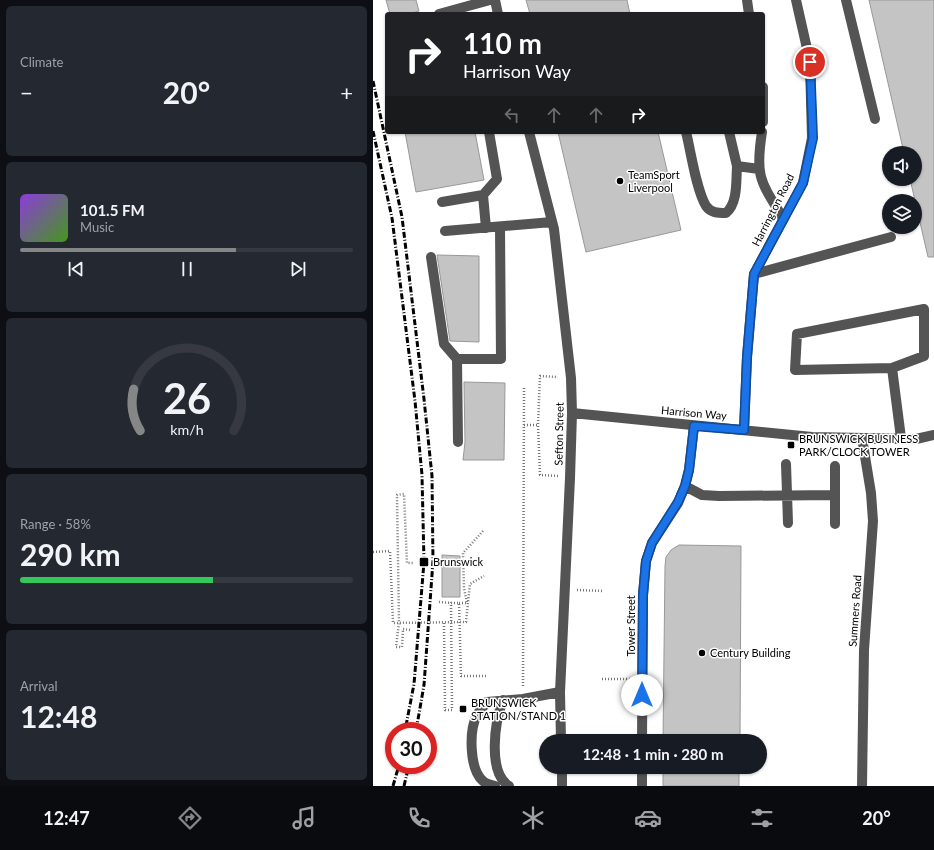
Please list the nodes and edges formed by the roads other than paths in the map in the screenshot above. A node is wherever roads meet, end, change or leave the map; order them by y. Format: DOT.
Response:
graph roads {
  1 [pos="491,0"];
  2 [pos="495,0"];
  3 [pos="747,0"];
  4 [pos="796,0"];
  5 [pos="845,0"];
  6 [pos="446,12"];
  7 [pos="498,12"];
  8 [pos="749,12"];
  9 [pos="875,120"];
  10 [pos="489,134"];
  11 [pos="530,134"];
  12 [pos="686,134"];
  13 [pos="729,134"];
  14 [pos="761,134"];
  15 [pos="737,166"];
  16 [pos="759,169"];
  17 [pos="483,195"];
  18 [pos="442,202"];
  19 [pos="783,218"];
  20 [pos="552,222"];
  21 [pos="500,227"];
  22 [pos="486,228"];
  23 [pos="445,231"];
  24 [pos="891,237"];
  25 [pos="431,257"];
  26 [pos="754,274"];
  27 [pos="457,359"];
  28 [pos="892,368"];
  29 [pos="572,413"];
  30 [pos="694,426"];
  31 [pos="744,430"];
  32 [pos="934,436"];
  33 [pos="862,438"];
  34 [pos="901,438"];
  35 [pos="458,442"];
  36 [pos="786,464"];
  37 [pos="835,466"];
  38 [pos="685,486"];
  39 [pos="787,495"];
  40 [pos="834,495"];
  41 [pos="787,523"];
  42 [pos="835,524"];
  43 [pos="560,692"];
  44 [pos="503,700"];
  45 [pos="561,734"];
  46 [pos="642,734"];
  47 [pos="562,774"];
  48 [pos="642,774"];
  49 [pos="495,786"];
  50 [pos="509,786"];
  51 [pos="562,786"];
  52 [pos="642,786"];
  53 [pos="862,786"];
  1 -- 6 [label="street"];
  2 -- 7 [label="street"];
  3 -- 8 [label="street"];
  4 -- 19 [label="street, Harrington Road"];
  5 -- 9 [label="street"];
  10 -- 17 [label="street"];
  11 -- 20 [label="street, Sefton Street"];
  12 -- 15 [label="street"];
  13 -- 15 [label="street"];
  14 -- 16 [label="street"];
  15 -- 16 [label="street"];
  16 -- 19 [label="street"];
  17 -- 18 [label="street"];
  17 -- 22 [label="street"];
  19 -- 26 [label="street, Harrington Road"];
  20 -- 21 [label="street"];
  20 -- 29 [label="street, Sefton Street"];
  21 -- 22 [label="street"];
  21 -- 27 [label="street"];
  22 -- 23 [label="street"];
  24 -- 26 [label="street"];
  25 -- 27 [label="street"];
  26 -- 31 [label="street, Harrington Road"];
  27 -- 35 [label="street"];
  28 -- 28 [label="street"];
  28 -- 34 [label="street"];
  29 -- 30 [label="street, Harrison Way"];
  29 -- 43 [label="street, Sefton Street"];
  30 -- 31 [label="street, Harrison Way"];
  30 -- 38 [label="street, Tower Street"];
  31 -- 33 [label="street, Harrison Way"];
  32 -- 34 [label="street, Harrison Way"];
  33 -- 34 [label="street, Harrison Way"];
  33 -- 53 [label="street, Summers Road"];
  36 -- 39 [label="street"];
  37 -- 40 [label="street"];
  38 -- 39 [label="street"];
  38 -- 46 [label="street, Tower Street"];
  39 -- 40 [label="street"];
  39 -- 41 [label="street"];
  40 -- 42 [label="street"];
  43 -- 44 [label="street"];
  43 -- 45 [label="street, Sefton Street"];
  44 -- 49 [label="street"];
  44 -- 50 [label="street"];
  47 -- 51 [label="street"];
  48 -- 52 [label="street"];
}
